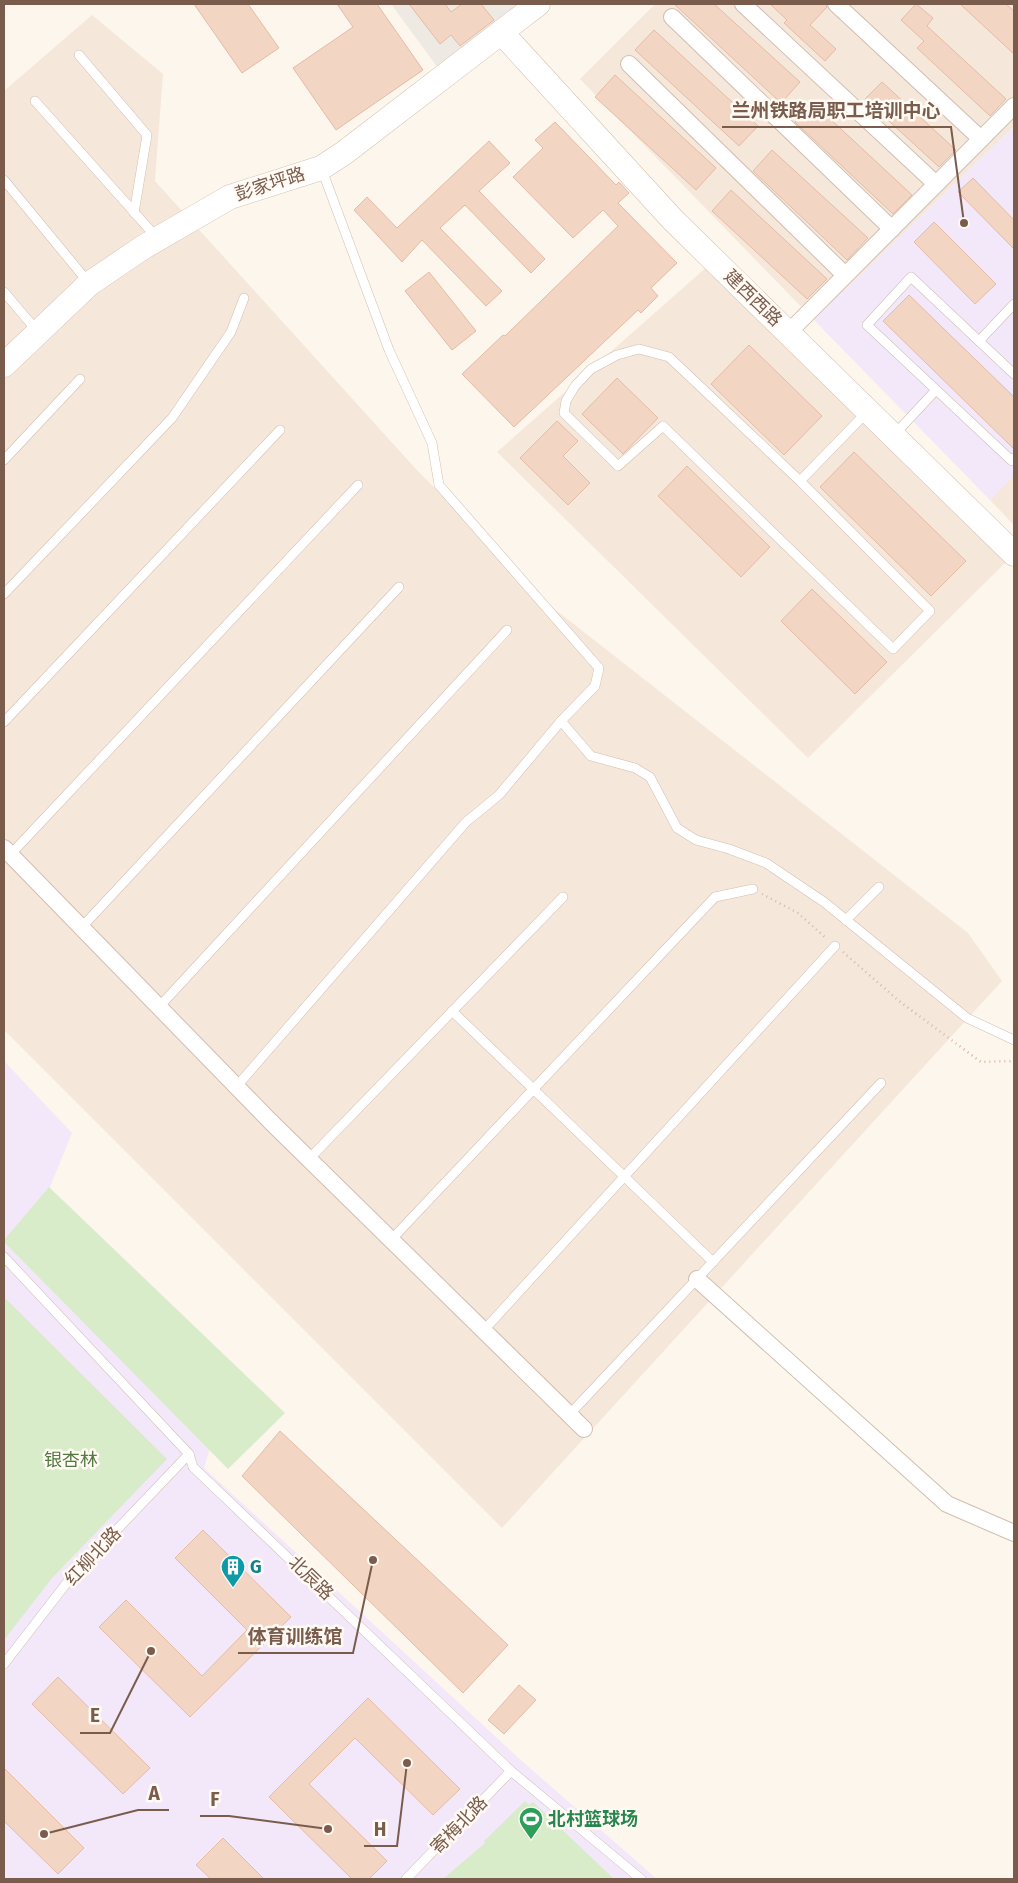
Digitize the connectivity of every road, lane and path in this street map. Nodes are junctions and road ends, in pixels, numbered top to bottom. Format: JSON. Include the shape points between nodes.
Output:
{"nodes":[{"id":1,"x":538,"y":4,"type":"edge"},
{"id":2,"x":743,"y":4,"type":"edge"},
{"id":3,"x":836,"y":4,"type":"edge"},
{"id":4,"x":672,"y":17,"type":"dead end"},
{"id":5,"x":502,"y":32,"type":"junction"},
{"id":6,"x":79,"y":54,"type":"dead end"},
{"id":7,"x":629,"y":64,"type":"dead end"},
{"id":8,"x":35,"y":101,"type":"dead end"},
{"id":9,"x":1014,"y":106,"type":"edge"},
{"id":10,"x":981,"y":139,"type":"junction"},
{"id":11,"x":321,"y":168,"type":"junction"},
{"id":12,"x":4,"y":180,"type":"edge"},
{"id":13,"x":936,"y":184,"type":"junction"},
{"id":14,"x":134,"y":213,"type":"junction"},
{"id":15,"x":892,"y":229,"type":"junction"},
{"id":16,"x":158,"y":239,"type":"junction"},
{"id":17,"x":845,"y":275,"type":"junction"},
{"id":18,"x":89,"y":284,"type":"junction"},
{"id":19,"x":4,"y":292,"type":"edge"},
{"id":20,"x":244,"y":298,"type":"dead end"},
{"id":21,"x":1014,"y":304,"type":"edge"},
{"id":22,"x":38,"y":332,"type":"junction"},
{"id":23,"x":788,"y":333,"type":"junction"},
{"id":24,"x":979,"y":340,"type":"junction"},
{"id":25,"x":4,"y":365,"type":"edge"},
{"id":26,"x":1014,"y":374,"type":"edge"},
{"id":27,"x":80,"y":380,"type":"dead end"},
{"id":28,"x":936,"y":390,"type":"junction"},
{"id":29,"x":868,"y":411,"type":"junction"},
{"id":30,"x":280,"y":430,"type":"dead end"},
{"id":31,"x":893,"y":436,"type":"junction"},
{"id":32,"x":1014,"y":458,"type":"edge"},
{"id":33,"x":4,"y":460,"type":"edge"},
{"id":34,"x":800,"y":481,"type":"junction"},
{"id":35,"x":358,"y":485,"type":"dead end"},
{"id":36,"x":1014,"y":554,"type":"edge"},
{"id":37,"x":399,"y":586,"type":"dead end"},
{"id":38,"x":4,"y":594,"type":"edge"},
{"id":39,"x":507,"y":630,"type":"dead end"},
{"id":40,"x":561,"y":721,"type":"junction"},
{"id":41,"x":4,"y":722,"type":"edge"},
{"id":42,"x":7,"y":851,"type":"edge"},
{"id":43,"x":879,"y":887,"type":"dead end"},
{"id":44,"x":753,"y":889,"type":"joint"},
{"id":45,"x":564,"y":897,"type":"dead end"},
{"id":46,"x":846,"y":920,"type":"junction"},
{"id":47,"x":82,"y":928,"type":"junction"},
{"id":48,"x":835,"y":946,"type":"junction"},
{"id":49,"x":159,"y":1007,"type":"junction"},
{"id":50,"x":452,"y":1011,"type":"junction"},
{"id":51,"x":1014,"y":1040,"type":"edge"},
{"id":52,"x":1014,"y":1058,"type":"edge"},
{"id":53,"x":881,"y":1083,"type":"dead end"},
{"id":54,"x":237,"y":1086,"type":"junction"},
{"id":55,"x":533,"y":1089,"type":"junction"},
{"id":56,"x":309,"y":1159,"type":"junction"},
{"id":57,"x":624,"y":1177,"type":"junction"},
{"id":58,"x":392,"y":1240,"type":"junction"},
{"id":59,"x":4,"y":1257,"type":"edge"},
{"id":60,"x":713,"y":1262,"type":"junction"},
{"id":61,"x":697,"y":1279,"type":"junction"},
{"id":62,"x":484,"y":1330,"type":"junction"},
{"id":63,"x":570,"y":1414,"type":"junction"},
{"id":64,"x":584,"y":1429,"type":"dead end"},
{"id":65,"x":189,"y":1454,"type":"junction"},
{"id":66,"x":1014,"y":1533,"type":"edge"},
{"id":67,"x":4,"y":1664,"type":"edge"},
{"id":68,"x":511,"y":1771,"type":"junction"},
{"id":69,"x":406,"y":1879,"type":"edge"},
{"id":70,"x":641,"y":1879,"type":"edge"}],
"edges":[{"from":1,"to":5,"type":"street","name":"彭家坪路"},
{"from":2,"to":13,"type":"street"},
{"from":3,"to":10,"type":"street"},
{"from":4,"to":15,"type":"street"},
{"from":5,"to":11,"type":"street","name":"彭家坪路"},
{"from":5,"to":23,"type":"street","name":"建西西路","via":[[673,220]]},
{"from":6,"to":14,"type":"lane","via":[[147,136]]},
{"from":7,"to":17,"type":"street"},
{"from":8,"to":14,"type":"lane"},
{"from":9,"to":10,"type":"street"},
{"from":10,"to":13,"type":"street"},
{"from":11,"to":16,"type":"street","name":"彭家坪路","via":[[230,197]]},
{"from":11,"to":40,"type":"lane","via":[[389,350],[432,443],[439,485],[599,668],[595,686]]},
{"from":12,"to":18,"type":"lane"},
{"from":13,"to":15,"type":"street"},
{"from":14,"to":16,"type":"lane"},
{"from":15,"to":17,"type":"street"},
{"from":16,"to":18,"type":"street","name":"彭家坪路"},
{"from":17,"to":23,"type":"street"},
{"from":18,"to":22,"type":"street","name":"彭家坪路"},
{"from":19,"to":22,"type":"lane"},
{"from":20,"to":38,"type":"lane","via":[[231,332],[172,418]]},
{"from":21,"to":24,"type":"lane"},
{"from":22,"to":25,"type":"street","name":"彭家坪路"},
{"from":23,"to":29,"type":"street","name":"建西西路"},
{"from":24,"to":26,"type":"lane"},
{"from":24,"to":28,"type":"lane","via":[[911,277],[867,324]]},
{"from":27,"to":33,"type":"lane"},
{"from":28,"to":31,"type":"lane"},
{"from":28,"to":32,"type":"lane","via":[[1012,461]]},
{"from":29,"to":31,"type":"street","name":"建西西路"},
{"from":29,"to":34,"type":"lane"},
{"from":30,"to":41,"type":"lane"},
{"from":31,"to":36,"type":"street","name":"建西西路"},
{"from":34,"to":34,"type":"lane","via":[[670,357],[640,349],[617,355],[591,369],[574,386],[566,401],[564,413],[618,466],[663,426],[892,649],[930,611]]},
{"from":35,"to":42,"type":"lane"},
{"from":37,"to":47,"type":"lane"},
{"from":39,"to":49,"type":"lane"},
{"from":40,"to":46,"type":"lane","via":[[592,756],[635,768],[650,777],[677,828],[696,840],[766,863]]},
{"from":40,"to":54,"type":"lane","via":[[499,795],[466,822]]},
{"from":42,"to":47,"type":"street"},
{"from":43,"to":46,"type":"lane"},
{"from":44,"to":48,"type":"path","via":[[798,913]]},
{"from":44,"to":55,"type":"lane","via":[[715,896]]},
{"from":45,"to":50,"type":"lane"},
{"from":46,"to":51,"type":"lane","via":[[968,1018]]},
{"from":47,"to":49,"type":"street"},
{"from":48,"to":52,"type":"path","via":[[899,1001],[980,1062],[1010,1061]]},
{"from":48,"to":57,"type":"lane"},
{"from":49,"to":54,"type":"street"},
{"from":50,"to":55,"type":"lane"},
{"from":50,"to":56,"type":"lane"},
{"from":53,"to":60,"type":"lane"},
{"from":54,"to":56,"type":"street"},
{"from":55,"to":57,"type":"lane"},
{"from":55,"to":58,"type":"lane"},
{"from":56,"to":58,"type":"street"},
{"from":57,"to":60,"type":"lane"},
{"from":57,"to":62,"type":"lane"},
{"from":58,"to":62,"type":"street"},
{"from":59,"to":65,"type":"lane","name":"北辰路"},
{"from":60,"to":61,"type":"lane"},
{"from":61,"to":63,"type":"lane"},
{"from":61,"to":66,"type":"street","via":[[948,1504]]},
{"from":62,"to":63,"type":"street"},
{"from":63,"to":64,"type":"street"},
{"from":65,"to":67,"type":"lane","name":"红柳北路","via":[[69,1580]]},
{"from":65,"to":68,"type":"lane","name":"北辰路","via":[[193,1467]]},
{"from":68,"to":69,"type":"lane","name":"寄梅北路"},
{"from":68,"to":70,"type":"lane","name":"北辰路"}]}
